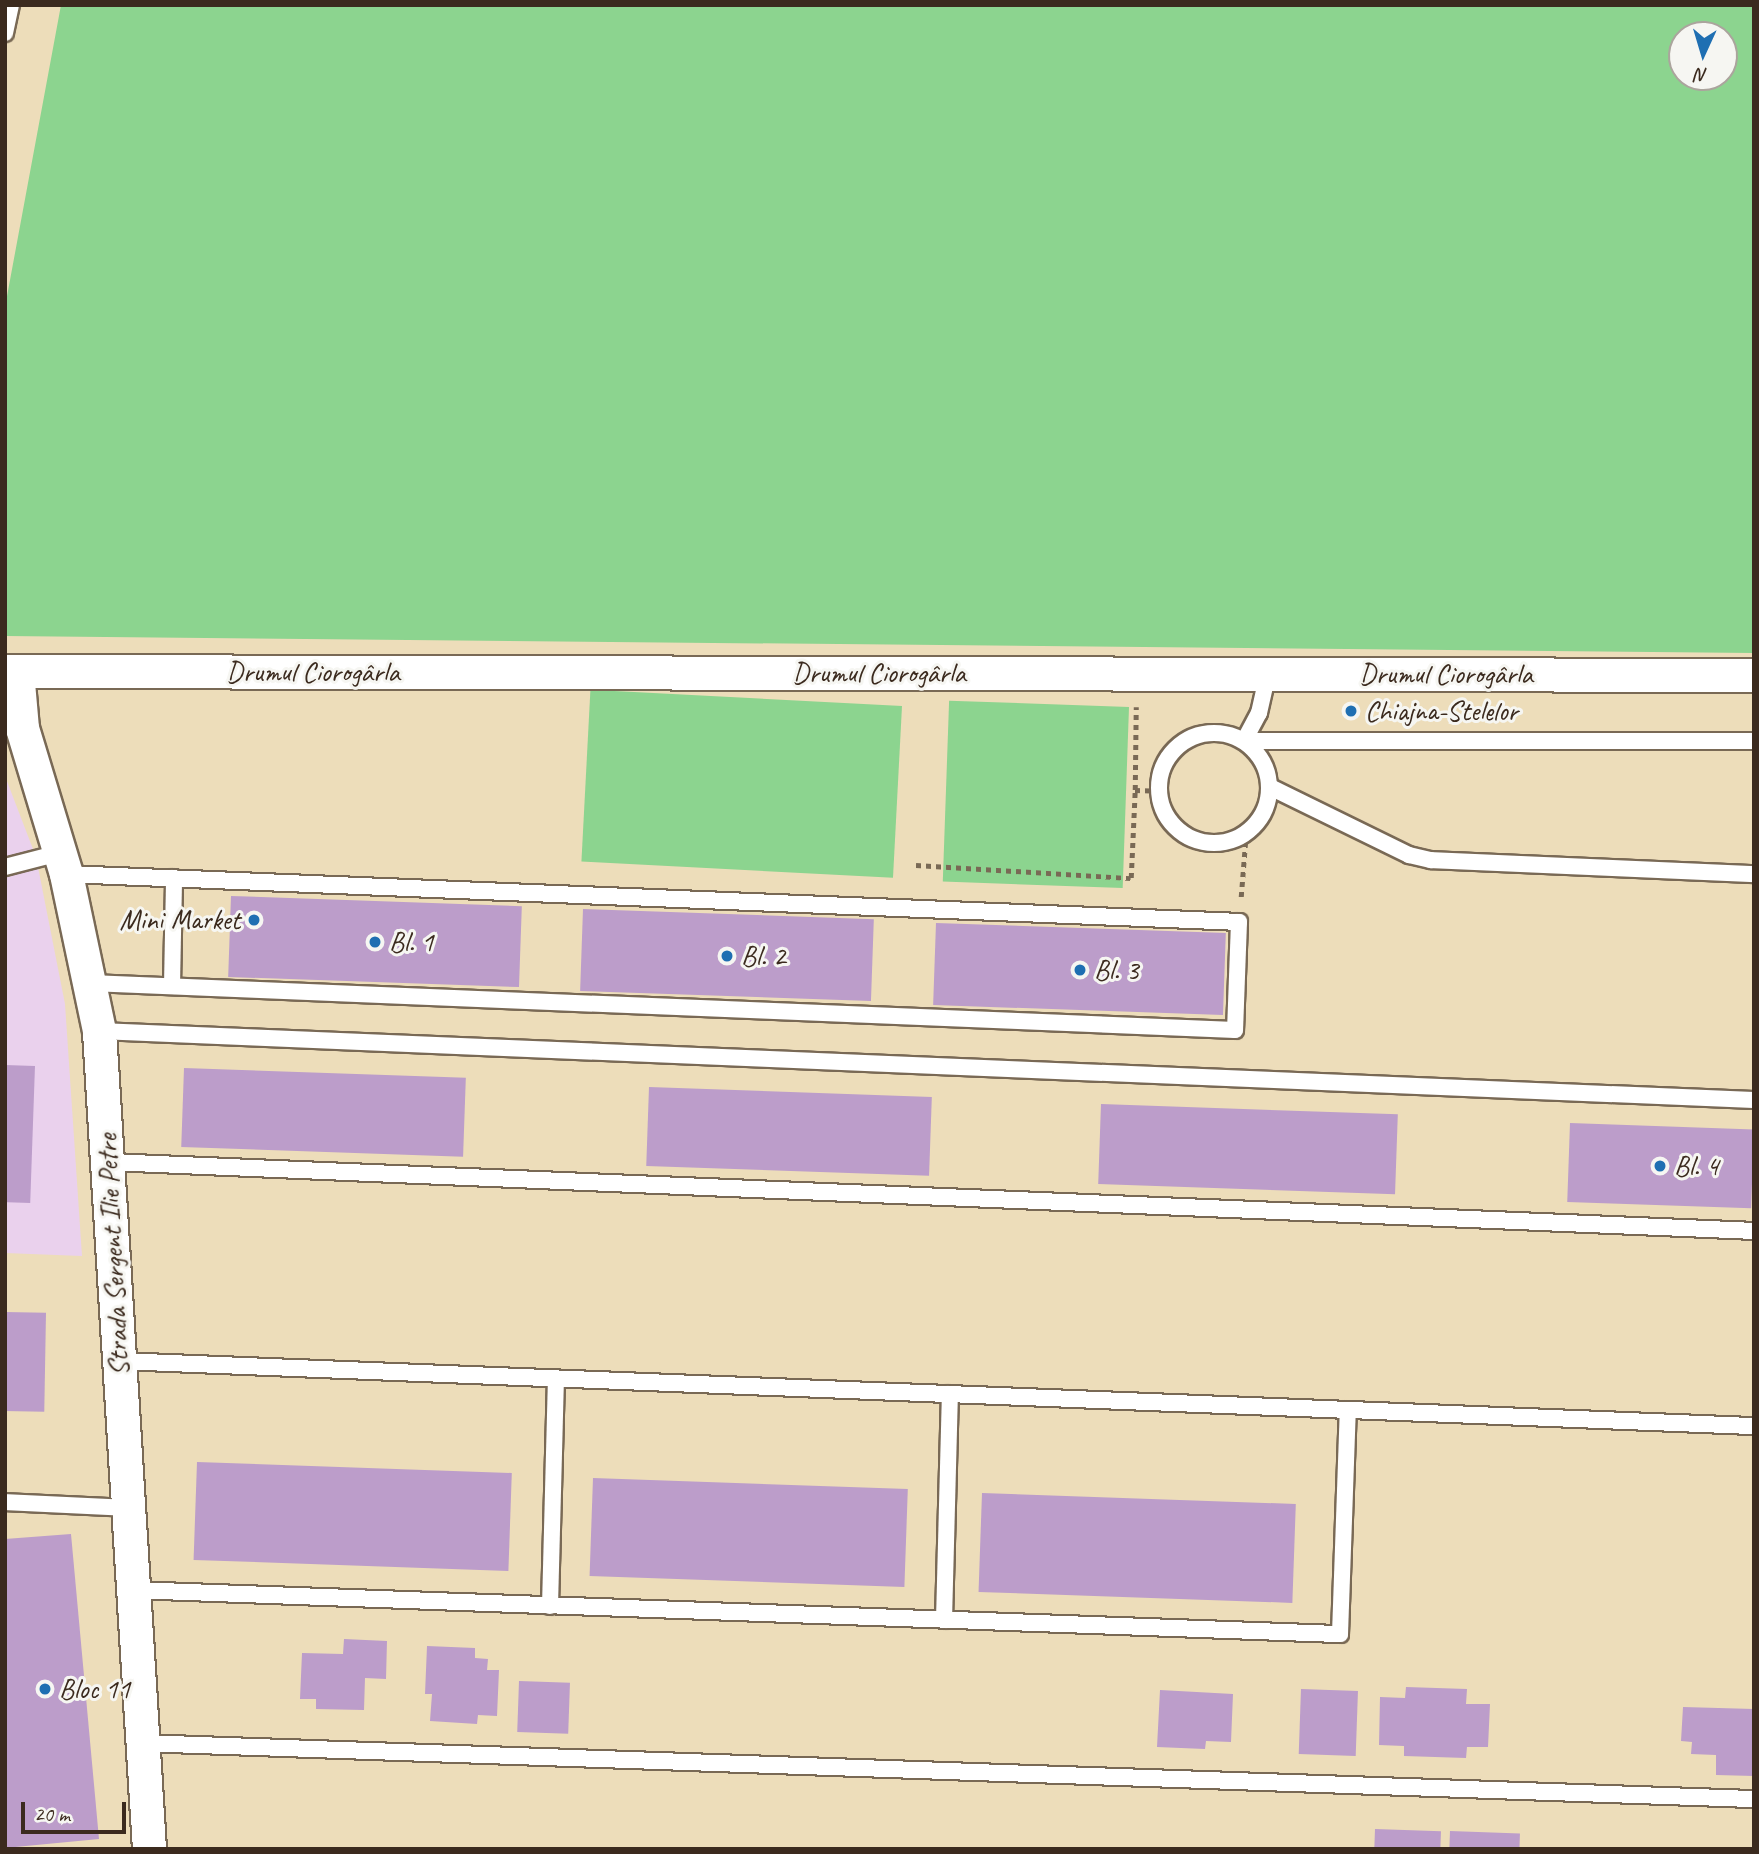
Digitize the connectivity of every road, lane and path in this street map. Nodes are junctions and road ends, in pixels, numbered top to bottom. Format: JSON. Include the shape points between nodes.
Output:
{"nodes":[{"id":1,"x":11,"y":5,"type":"edge"},
{"id":2,"x":5,"y":33,"type":"edge"},
{"id":3,"x":11,"y":671,"type":"edge"},
{"id":4,"x":1136,"y":673,"type":"junction"},
{"id":5,"x":1268,"y":673,"type":"junction"},
{"id":6,"x":1754,"y":675,"type":"edge"},
{"id":7,"x":1244,"y":741,"type":"junction"},
{"id":8,"x":1754,"y":741,"type":"edge"},
{"id":9,"x":1270,"y":787,"type":"junction"},
{"id":10,"x":1135,"y":790,"type":"junction"},
{"id":11,"x":1159,"y":790,"type":"junction"},
{"id":12,"x":1246,"y":834,"type":"junction"},
{"id":13,"x":62,"y":864,"type":"junction"},
{"id":14,"x":916,"y":865,"type":"dead end"},
{"id":15,"x":5,"y":867,"type":"edge"},
{"id":16,"x":1754,"y":874,"type":"edge"},
{"id":17,"x":174,"y":878,"type":"junction"},
{"id":18,"x":1239,"y":922,"type":"junction"},
{"id":19,"x":90,"y":983,"type":"junction"},
{"id":20,"x":172,"y":986,"type":"junction"},
{"id":21,"x":99,"y":1031,"type":"junction"},
{"id":22,"x":1754,"y":1100,"type":"edge"},
{"id":23,"x":109,"y":1162,"type":"junction"},
{"id":24,"x":1754,"y":1231,"type":"edge"},
{"id":25,"x":119,"y":1361,"type":"junction"},
{"id":26,"x":556,"y":1379,"type":"junction"},
{"id":27,"x":950,"y":1394,"type":"junction"},
{"id":28,"x":1348,"y":1410,"type":"junction"},
{"id":29,"x":1754,"y":1426,"type":"edge"},
{"id":30,"x":5,"y":1502,"type":"edge"},
{"id":31,"x":127,"y":1508,"type":"junction"},
{"id":32,"x":132,"y":1590,"type":"junction"},
{"id":33,"x":550,"y":1606,"type":"junction"},
{"id":34,"x":944,"y":1620,"type":"junction"},
{"id":35,"x":140,"y":1743,"type":"junction"},
{"id":36,"x":1754,"y":1799,"type":"edge"},
{"id":37,"x":149,"y":1849,"type":"edge"}],
"edges":[{"from":1,"to":2,"type":"lane"},
{"from":3,"to":4,"type":"street","name":"Drumul Ciorogârla"},
{"from":3,"to":13,"type":"street","name":"Strada Sergent Ilie Petre","via":[[22,728]]},
{"from":4,"to":5,"type":"street","name":"Drumul Ciorogârla"},
{"from":4,"to":10,"type":"path"},
{"from":5,"to":6,"type":"street","name":"Drumul Ciorogârla"},
{"from":5,"to":7,"type":"lane","via":[[1259,713]]},
{"from":7,"to":8,"type":"lane"},
{"from":7,"to":9,"type":"lane","via":[[1263,761]]},
{"from":7,"to":11,"type":"lane","via":[[1208,733],[1191,738],[1165,763]]},
{"from":9,"to":12,"type":"lane","via":[[1259,821]]},
{"from":9,"to":16,"type":"lane","via":[[1409,855],[1431,860]]},
{"from":10,"to":11,"type":"path"},
{"from":10,"to":14,"type":"path","via":[[1131,878]]},
{"from":11,"to":12,"type":"lane","via":[[1166,816],[1194,839],[1212,844]]},
{"from":12,"to":18,"type":"path"},
{"from":13,"to":15,"type":"lane"},
{"from":13,"to":17,"type":"lane"},
{"from":13,"to":19,"type":"street","name":"Strada Sergent Ilie Petre"},
{"from":17,"to":18,"type":"lane"},
{"from":17,"to":20,"type":"lane"},
{"from":18,"to":20,"type":"lane","via":[[1235,1031]]},
{"from":19,"to":20,"type":"lane"},
{"from":19,"to":21,"type":"street","name":"Strada Sergent Ilie Petre"},
{"from":21,"to":22,"type":"lane"},
{"from":21,"to":23,"type":"street","name":"Strada Sergent Ilie Petre"},
{"from":23,"to":24,"type":"lane"},
{"from":23,"to":25,"type":"street","name":"Strada Sergent Ilie Petre"},
{"from":25,"to":26,"type":"lane"},
{"from":25,"to":31,"type":"street","name":"Strada Sergent Ilie Petre"},
{"from":26,"to":27,"type":"lane"},
{"from":26,"to":33,"type":"lane"},
{"from":27,"to":28,"type":"lane"},
{"from":27,"to":34,"type":"lane"},
{"from":28,"to":29,"type":"lane"},
{"from":28,"to":34,"type":"lane","via":[[1340,1634]]},
{"from":30,"to":31,"type":"lane"},
{"from":31,"to":32,"type":"street","name":"Strada Sergent Ilie Petre"},
{"from":32,"to":33,"type":"lane"},
{"from":32,"to":35,"type":"street","name":"Strada Sergent Ilie Petre"},
{"from":33,"to":34,"type":"lane"},
{"from":35,"to":36,"type":"lane"},
{"from":35,"to":37,"type":"street","name":"Strada Sergent Ilie Petre"}]}
